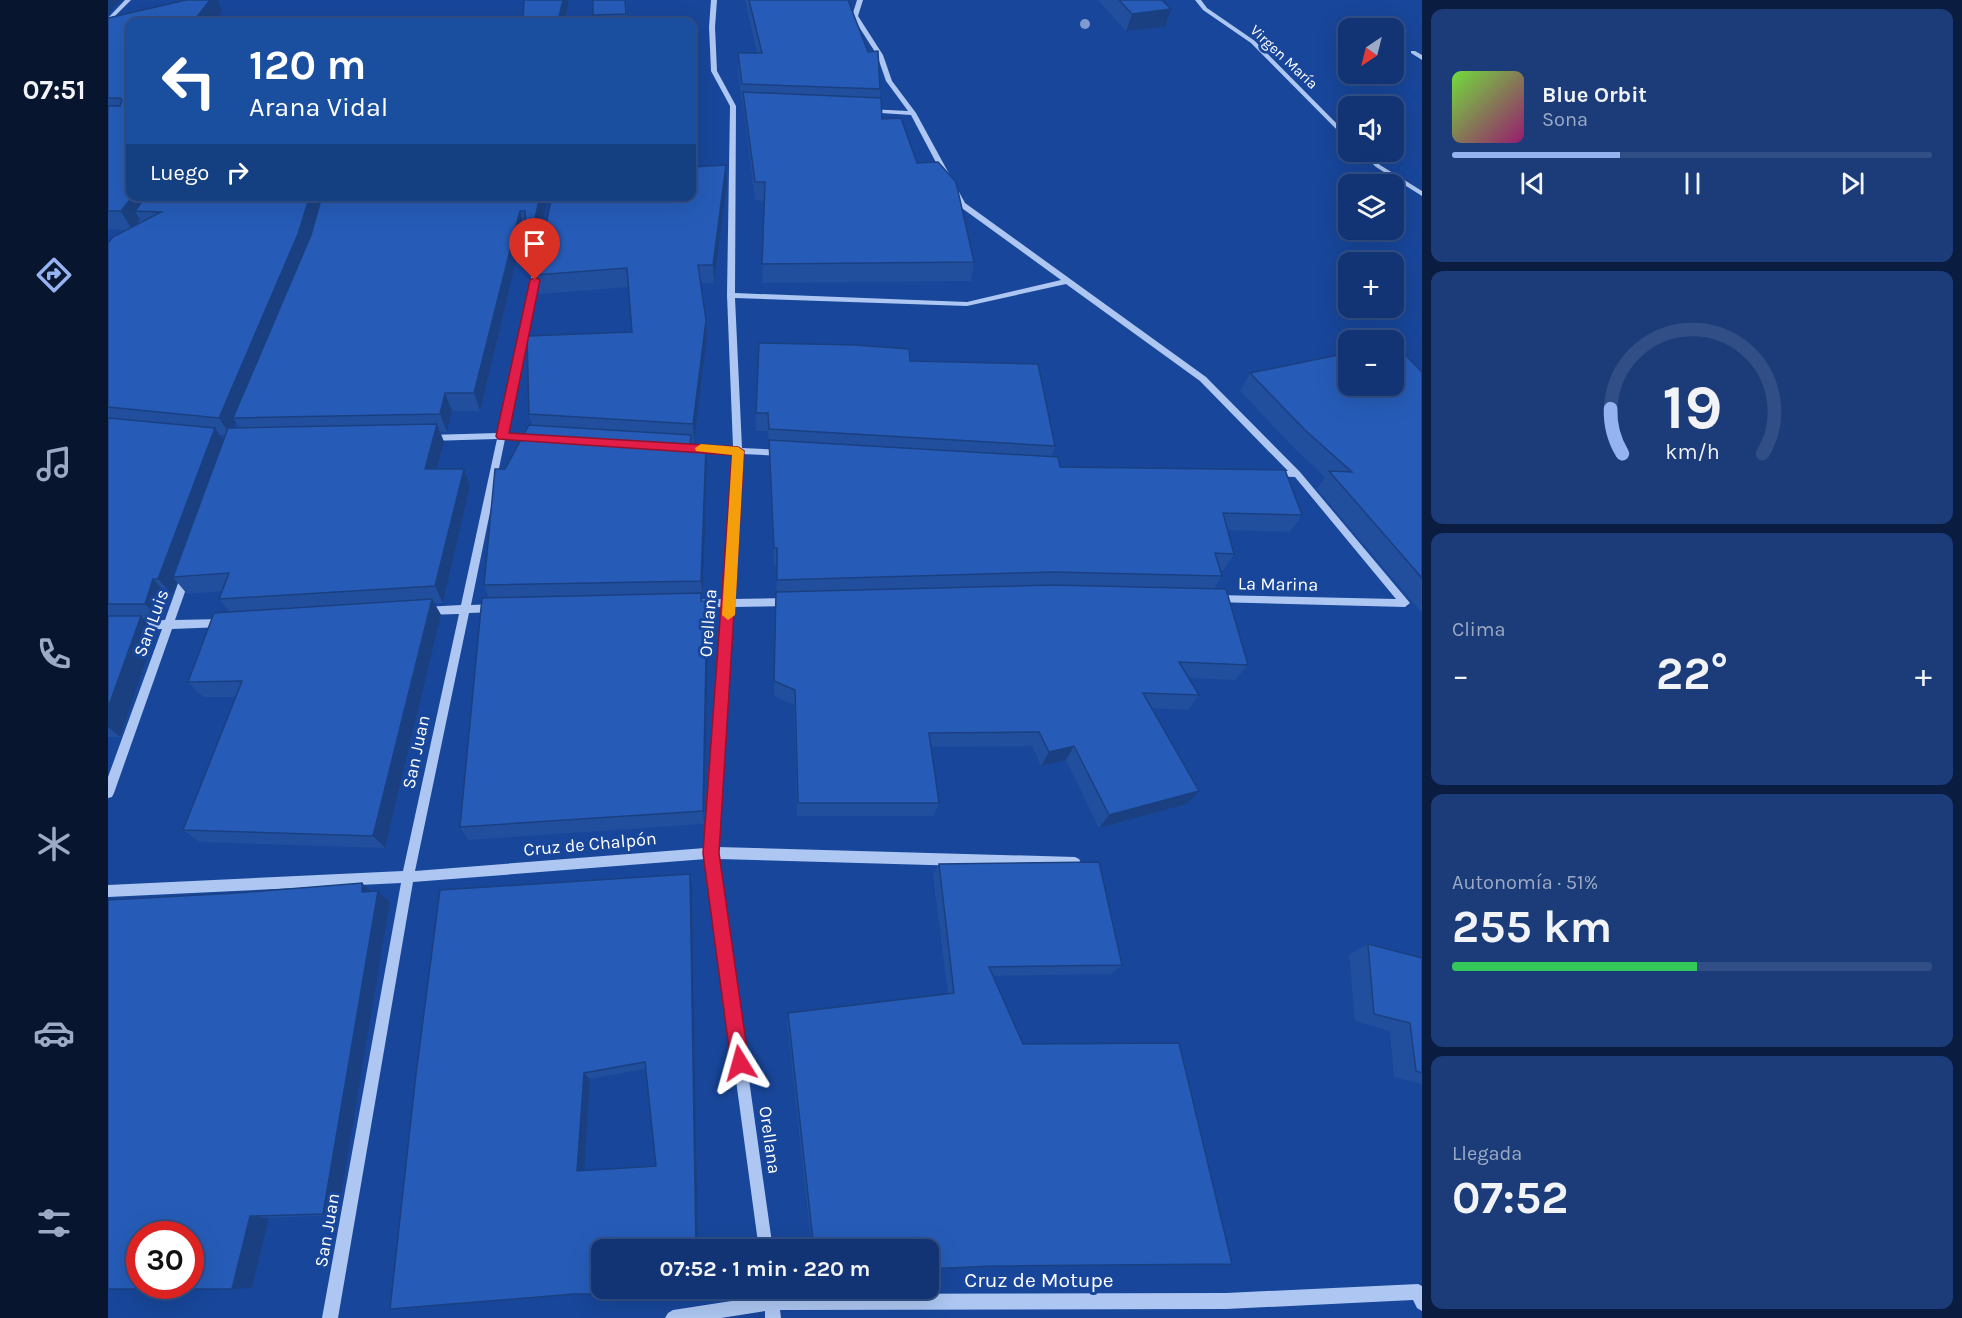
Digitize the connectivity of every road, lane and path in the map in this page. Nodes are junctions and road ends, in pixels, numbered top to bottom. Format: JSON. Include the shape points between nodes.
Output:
{"nodes":[{"id":1,"x":128,"y":0,"type":"edge"},
{"id":2,"x":714,"y":0,"type":"edge"},
{"id":3,"x":860,"y":0,"type":"edge"},
{"id":4,"x":1198,"y":0,"type":"edge"},
{"id":5,"x":108,"y":21,"type":"edge"},
{"id":6,"x":1413,"y":52,"type":"dead end"},
{"id":7,"x":1422,"y":58,"type":"edge"},
{"id":8,"x":734,"y":106,"type":"junction"},
{"id":9,"x":745,"y":107,"type":"edge"},
{"id":10,"x":865,"y":111,"type":"edge"},
{"id":11,"x":913,"y":113,"type":"junction"},
{"id":12,"x":1338,"y":128,"type":"edge"},
{"id":13,"x":1374,"y":162,"type":"edge"},
{"id":14,"x":1422,"y":194,"type":"edge"},
{"id":15,"x":540,"y":258,"type":"edge"},
{"id":16,"x":1067,"y":281,"type":"junction"},
{"id":17,"x":731,"y":295,"type":"junction"},
{"id":18,"x":502,"y":436,"type":"junction"},
{"id":19,"x":421,"y":438,"type":"edge"},
{"id":20,"x":549,"y":439,"type":"edge"},
{"id":21,"x":679,"y":447,"type":"edge"},
{"id":22,"x":738,"y":451,"type":"junction"},
{"id":23,"x":796,"y":454,"type":"edge"},
{"id":24,"x":1262,"y":474,"type":"edge"},
{"id":25,"x":1297,"y":474,"type":"junction"},
{"id":26,"x":191,"y":561,"type":"edge"},
{"id":27,"x":1201,"y":598,"type":"edge"},
{"id":28,"x":801,"y":602,"type":"edge"},
{"id":29,"x":729,"y":603,"type":"junction"},
{"id":30,"x":681,"y":604,"type":"edge"},
{"id":31,"x":466,"y":608,"type":"junction"},
{"id":32,"x":502,"y":608,"type":"edge"},
{"id":33,"x":418,"y":611,"type":"edge"},
{"id":34,"x":239,"y":622,"type":"edge"},
{"id":35,"x":108,"y":626,"type":"edge"},
{"id":36,"x":167,"y":626,"type":"junction"},
{"id":37,"x":108,"y":793,"type":"edge"},
{"id":38,"x":711,"y":853,"type":"junction"},
{"id":39,"x":1075,"y":862,"type":"edge"},
{"id":40,"x":408,"y":877,"type":"junction"},
{"id":41,"x":108,"y":891,"type":"edge"},
{"id":42,"x":764,"y":1239,"type":"edge"},
{"id":43,"x":1421,"y":1295,"type":"edge"},
{"id":44,"x":939,"y":1297,"type":"edge"},
{"id":45,"x":755,"y":1299,"type":"edge"},
{"id":46,"x":772,"y":1299,"type":"edge"},
{"id":47,"x":330,"y":1318,"type":"edge"},
{"id":48,"x":673,"y":1318,"type":"edge"},
{"id":49,"x":773,"y":1318,"type":"edge"}],
"edges":[{"from":1,"to":5,"type":"street"},
{"from":2,"to":8,"type":"street","via":[[714,71]]},
{"from":3,"to":11,"type":"street","via":[[855,16],[858,24],[880,55],[889,81]]},
{"from":4,"to":12,"type":"street","name":"Virgen María","via":[[1253,42]]},
{"from":6,"to":7,"type":"street"},
{"from":8,"to":9,"type":"street"},
{"from":8,"to":17,"type":"street","name":"Orellana"},
{"from":10,"to":11,"type":"street"},
{"from":11,"to":16,"type":"street","via":[[962,204]]},
{"from":13,"to":14,"type":"street"},
{"from":15,"to":18,"type":"street","name":"San Juan"},
{"from":16,"to":17,"type":"street","via":[[967,304]]},
{"from":16,"to":25,"type":"street","via":[[1203,380]]},
{"from":17,"to":22,"type":"street","name":"Orellana"},
{"from":18,"to":19,"type":"street"},
{"from":18,"to":20,"type":"street"},
{"from":18,"to":31,"type":"street","name":"San Juan"},
{"from":21,"to":22,"type":"street"},
{"from":22,"to":23,"type":"street"},
{"from":22,"to":29,"type":"street","name":"Orellana"},
{"from":24,"to":25,"type":"street"},
{"from":25,"to":27,"type":"street","name":"La Marina","via":[[1405,603]]},
{"from":26,"to":36,"type":"street","name":"San Luis"},
{"from":28,"to":29,"type":"street"},
{"from":29,"to":30,"type":"street"},
{"from":29,"to":38,"type":"street","name":"Orellana"},
{"from":31,"to":32,"type":"street"},
{"from":31,"to":33,"type":"street"},
{"from":31,"to":40,"type":"street","name":"San Juan"},
{"from":34,"to":36,"type":"street"},
{"from":35,"to":36,"type":"street"},
{"from":36,"to":37,"type":"street","name":"San Luis"},
{"from":38,"to":39,"type":"street","name":"Cruz de Chalpón"},
{"from":38,"to":40,"type":"street","name":"Cruz de Chalpón"},
{"from":38,"to":42,"type":"street","name":"Orellana"},
{"from":40,"to":41,"type":"street","name":"Cruz de Chalpón"},
{"from":40,"to":47,"type":"street","name":"San Juan"},
{"from":43,"to":44,"type":"street","name":"Cruz de Motupe","via":[[1226,1301]]},
{"from":45,"to":48,"type":"street","name":"Cruz de Motupe"},
{"from":46,"to":49,"type":"street"}]}
